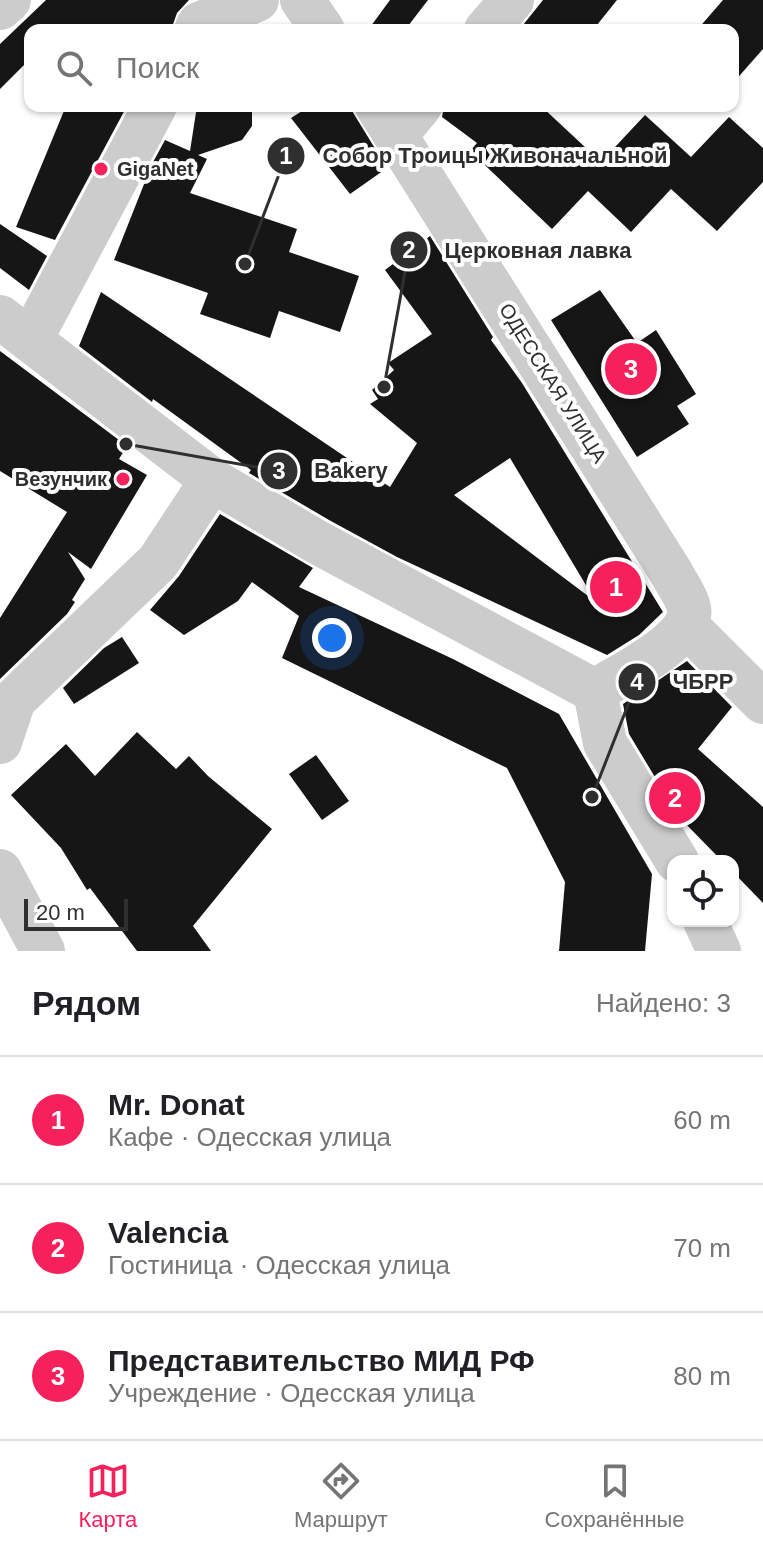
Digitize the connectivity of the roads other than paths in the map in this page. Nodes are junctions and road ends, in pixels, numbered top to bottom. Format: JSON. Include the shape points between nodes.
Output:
{"nodes":[{"id":1,"x":9,"y":0,"type":"edge"},
{"id":2,"x":257,"y":0,"type":"edge"},
{"id":3,"x":302,"y":0,"type":"edge"},
{"id":4,"x":512,"y":0,"type":"edge"},
{"id":5,"x":0,"y":8,"type":"edge"},
{"id":6,"x":199,"y":24,"type":"edge"},
{"id":7,"x":319,"y":24,"type":"edge"},
{"id":8,"x":491,"y":24,"type":"edge"},
{"id":9,"x":151,"y":112,"type":"edge"},
{"id":10,"x":398,"y":115,"type":"edge"},
{"id":11,"x":16,"y":328,"type":"edge"},
{"id":12,"x":212,"y":480,"type":"junction"},
{"id":13,"x":686,"y":625,"type":"junction"},
{"id":14,"x":595,"y":691,"type":"junction"},
{"id":15,"x":763,"y":702,"type":"edge"},
{"id":16,"x":0,"y":742,"type":"edge"},
{"id":17,"x":673,"y":855,"type":"edge"},
{"id":18,"x":0,"y":871,"type":"edge"},
{"id":19,"x":43,"y":951,"type":"edge"}],
"edges":[{"from":1,"to":5,"type":"street"},
{"from":2,"to":6,"type":"street"},
{"from":3,"to":7,"type":"street"},
{"from":4,"to":8,"type":"street"},
{"from":9,"to":11,"type":"street"},
{"from":10,"to":13,"type":"street","name":"ОДЕССКАЯ УЛИЦА","via":[[672,574],[689,608]]},
{"from":11,"to":12,"type":"street"},
{"from":12,"to":14,"type":"street"},
{"from":12,"to":16,"type":"street","via":[[158,562],[14,700]]},
{"from":13,"to":14,"type":"street","via":[[673,641]]},
{"from":13,"to":15,"type":"street"},
{"from":14,"to":17,"type":"street","via":[[605,743]]},
{"from":18,"to":19,"type":"street"}]}
